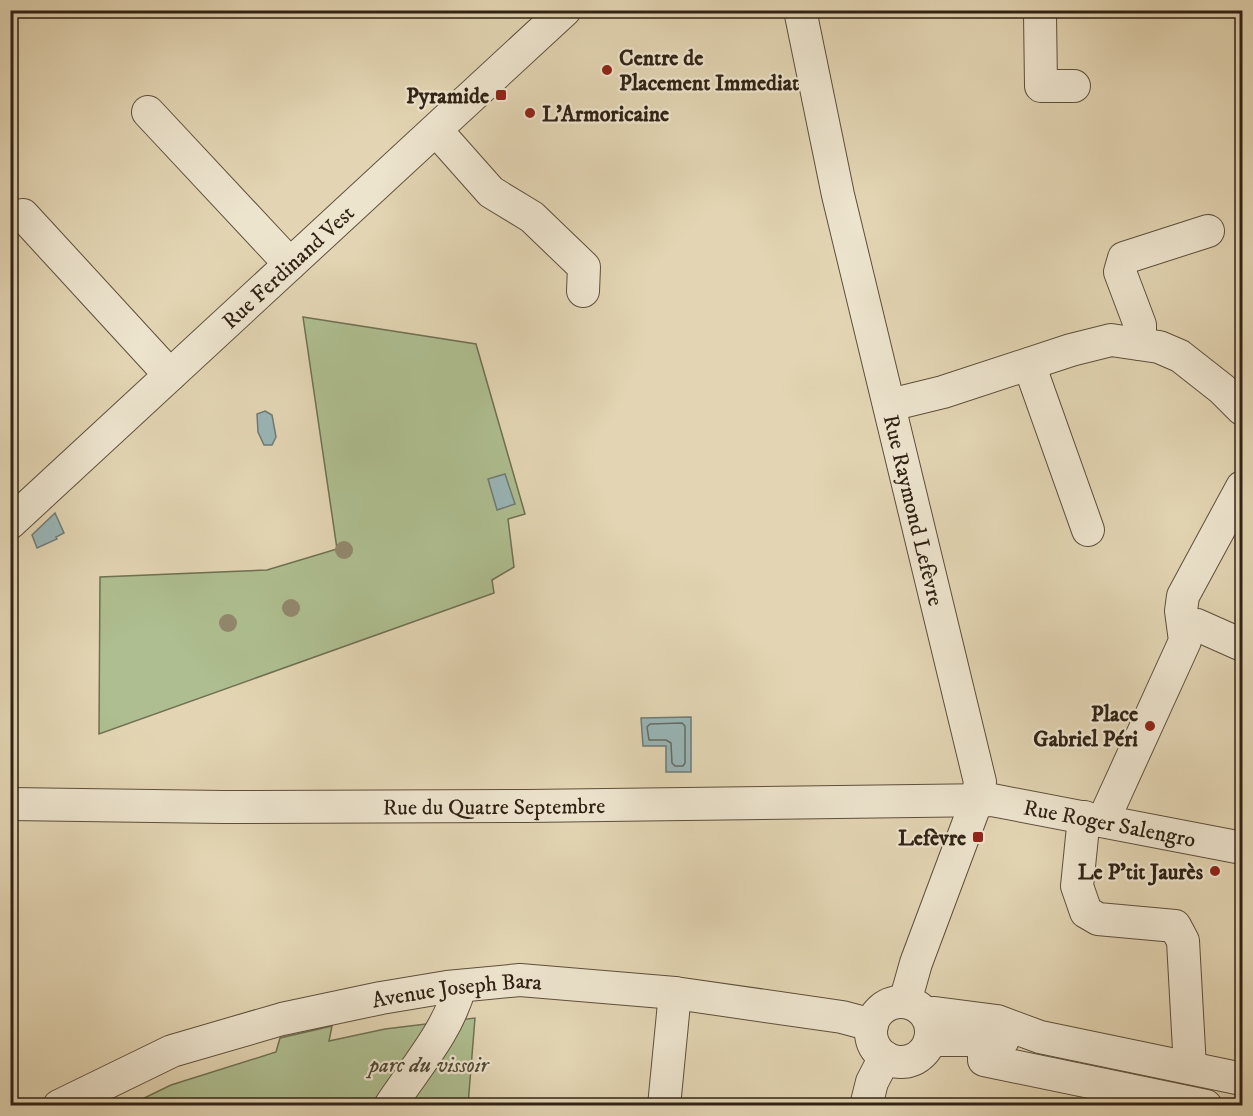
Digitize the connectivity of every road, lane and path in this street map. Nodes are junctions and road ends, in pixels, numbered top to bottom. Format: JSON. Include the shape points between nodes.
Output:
{"nodes":[{"id":1,"x":565,"y":10,"type":"edge"},
{"id":2,"x":800,"y":10,"type":"edge"},
{"id":3,"x":1040,"y":14,"type":"dead end"},
{"id":4,"x":1074,"y":86,"type":"dead end"},
{"id":5,"x":148,"y":112,"type":"dead end"},
{"id":6,"x":436,"y":130,"type":"junction"},
{"id":7,"x":23,"y":215,"type":"dead end"},
{"id":8,"x":1208,"y":231,"type":"dead end"},
{"id":9,"x":290,"y":264,"type":"junction"},
{"id":10,"x":583,"y":291,"type":"dead end"},
{"id":11,"x":1140,"y":345,"type":"junction"},
{"id":12,"x":1029,"y":364,"type":"junction"},
{"id":13,"x":170,"y":375,"type":"junction"},
{"id":14,"x":890,"y":405,"type":"junction"},
{"id":15,"x":1242,"y":409,"type":"edge"},
{"id":16,"x":1242,"y":488,"type":"edge"},
{"id":17,"x":10,"y":523,"type":"edge"},
{"id":18,"x":1088,"y":530,"type":"dead end"},
{"id":19,"x":1185,"y":626,"type":"junction"},
{"id":20,"x":1242,"y":645,"type":"edge"},
{"id":21,"x":977,"y":800,"type":"junction"},
{"id":22,"x":10,"y":804,"type":"edge"},
{"id":23,"x":1093,"y":819,"type":"junction"},
{"id":24,"x":1242,"y":848,"type":"edge"},
{"id":25,"x":460,"y":986,"type":"junction"},
{"id":26,"x":675,"y":993,"type":"junction"},
{"id":27,"x":920,"y":1019,"type":"junction"},
{"id":28,"x":872,"y":1025,"type":"junction"},
{"id":29,"x":1040,"y":1036,"type":"junction"},
{"id":30,"x":984,"y":1051,"type":"junction"},
{"id":31,"x":885,"y":1057,"type":"junction"},
{"id":32,"x":1190,"y":1068,"type":"junction"},
{"id":33,"x":1242,"y":1079,"type":"edge"},
{"id":34,"x":59,"y":1106,"type":"edge"},
{"id":35,"x":390,"y":1106,"type":"edge"},
{"id":36,"x":664,"y":1106,"type":"edge"},
{"id":37,"x":866,"y":1106,"type":"edge"},
{"id":38,"x":1206,"y":1106,"type":"edge"}],
"edges":[{"from":1,"to":6,"type":"street","name":"Rue Ferdinand Vest"},
{"from":2,"to":14,"type":"street","name":"Rue Raymond Lefèvre","via":[[838,195]]},
{"from":3,"to":4,"type":"street","via":[[1041,86]]},
{"from":5,"to":9,"type":"street"},
{"from":6,"to":9,"type":"street","name":"Rue Ferdinand Vest"},
{"from":6,"to":10,"type":"street","via":[[491,192],[532,217],[584,267]]},
{"from":7,"to":13,"type":"street"},
{"from":8,"to":11,"type":"street","via":[[1124,258],[1120,272],[1140,326]]},
{"from":9,"to":13,"type":"street","name":"Rue Ferdinand Vest"},
{"from":11,"to":12,"type":"street","via":[[1111,340]]},
{"from":11,"to":15,"type":"street","via":[[1159,347],[1179,357]]},
{"from":12,"to":14,"type":"street"},
{"from":12,"to":18,"type":"street"},
{"from":13,"to":17,"type":"street","name":"Rue Ferdinand Vest"},
{"from":14,"to":21,"type":"street","name":"Rue Raymond Lefèvre","via":[[980,782]]},
{"from":16,"to":19,"type":"street","via":[[1183,597]]},
{"from":19,"to":20,"type":"street","via":[[1197,625]]},
{"from":19,"to":23,"type":"street","via":[[1185,641]]},
{"from":21,"to":22,"type":"street","name":"Rue du Quatre Septembre","via":[[526,806]]},
{"from":21,"to":23,"type":"street","name":"Rue Roger Salengro"},
{"from":21,"to":27,"type":"street","name":"Rue Raymond Lefèvre","via":[[916,963]]},
{"from":23,"to":24,"type":"street","name":"Rue Roger Salengro"},
{"from":23,"to":32,"type":"street","via":[[1077,886],[1086,912],[1098,919],[1175,926],[1183,941]]},
{"from":25,"to":26,"type":"street","name":"Avenue Joseph Bara","via":[[520,980]]},
{"from":25,"to":34,"type":"street","name":"Avenue Joseph Bara","via":[[282,1019],[172,1051]]},
{"from":25,"to":35,"type":"street","via":[[446,1024]]},
{"from":26,"to":28,"type":"street","name":"Avenue Joseph Bara","via":[[842,1017]]},
{"from":26,"to":36,"type":"street"},
{"from":27,"to":28,"type":"street","via":[[888,1005],[875,1016]]},
{"from":27,"to":29,"type":"street","via":[[935,1013],[997,1021]]},
{"from":27,"to":30,"type":"street"},
{"from":27,"to":31,"type":"street","via":[[926,1049],[912,1060]]},
{"from":28,"to":31,"type":"street","via":[[873,1043]]},
{"from":29,"to":30,"type":"street"},
{"from":29,"to":32,"type":"street"},
{"from":30,"to":38,"type":"street"},
{"from":31,"to":37,"type":"street","via":[[872,1082]]},
{"from":32,"to":33,"type":"street"}]}
